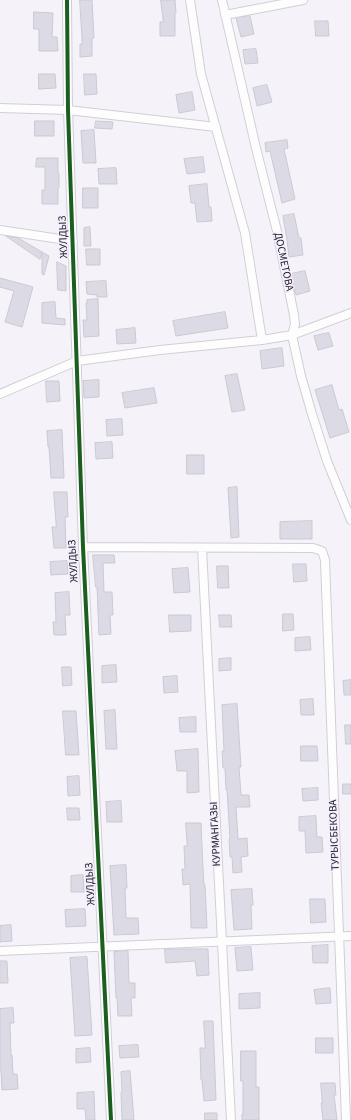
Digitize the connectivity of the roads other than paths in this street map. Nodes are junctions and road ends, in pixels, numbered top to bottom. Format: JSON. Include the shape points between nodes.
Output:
{"nodes":[{"id":1,"x":67,"y":0,"type":"edge"},
{"id":2,"x":190,"y":0,"type":"edge"},
{"id":3,"x":222,"y":0,"type":"edge"},
{"id":4,"x":303,"y":0,"type":"edge"},
{"id":5,"x":225,"y":15,"type":"junction"},
{"id":6,"x":0,"y":108,"type":"edge"},
{"id":7,"x":68,"y":110,"type":"junction"},
{"id":8,"x":216,"y":127,"type":"junction"},
{"id":9,"x":0,"y":230,"type":"edge"},
{"id":10,"x":73,"y":241,"type":"junction"},
{"id":11,"x":351,"y":313,"type":"edge"},
{"id":12,"x":292,"y":335,"type":"junction"},
{"id":13,"x":262,"y":340,"type":"junction"},
{"id":14,"x":76,"y":361,"type":"junction"},
{"id":15,"x":0,"y":394,"type":"edge"},
{"id":16,"x":351,"y":520,"type":"edge"},
{"id":17,"x":82,"y":547,"type":"junction"},
{"id":18,"x":202,"y":548,"type":"junction"},
{"id":19,"x":322,"y":551,"type":"joint"},
{"id":20,"x":351,"y":936,"type":"edge"},
{"id":21,"x":338,"y":937,"type":"junction"},
{"id":22,"x":222,"y":942,"type":"junction"},
{"id":23,"x":103,"y":947,"type":"junction"},
{"id":24,"x":0,"y":951,"type":"edge"},
{"id":25,"x":111,"y":1120,"type":"edge"},
{"id":26,"x":230,"y":1120,"type":"edge"},
{"id":27,"x":346,"y":1120,"type":"edge"}],
"edges":[{"from":1,"to":7,"type":"street","name":"ЖУЛДЫЗ"},
{"from":2,"to":8,"type":"street","via":[[201,74]]},
{"from":3,"to":5,"type":"street","name":"ДОСМЕТОВА"},
{"from":4,"to":5,"type":"street"},
{"from":5,"to":12,"type":"street","name":"ДОСМЕТОВА","via":[[277,231],[294,315]]},
{"from":6,"to":7,"type":"street"},
{"from":7,"to":8,"type":"street"},
{"from":7,"to":10,"type":"street","name":"ЖУЛДЫЗ"},
{"from":8,"to":13,"type":"street","via":[[245,232]]},
{"from":9,"to":10,"type":"street"},
{"from":10,"to":14,"type":"street","name":"ЖУЛДЫЗ"},
{"from":11,"to":12,"type":"street"},
{"from":12,"to":13,"type":"street"},
{"from":12,"to":16,"type":"street","name":"ДОСМЕТОВА","via":[[316,427]]},
{"from":13,"to":14,"type":"street"},
{"from":14,"to":15,"type":"street"},
{"from":14,"to":17,"type":"street","name":"ЖУЛДЫЗ"},
{"from":17,"to":18,"type":"street","name":"ЖУЛДЫЗ"},
{"from":17,"to":23,"type":"street","name":"ЖУЛДЫЗ"},
{"from":18,"to":19,"type":"street","name":"ЖУЛДЫЗ","via":[[313,548]]},
{"from":18,"to":22,"type":"street","name":"КУРМАНГАЗЫ"},
{"from":19,"to":21,"type":"street","name":"ТУРЫСБЕКОВА","via":[[325,560]]},
{"from":20,"to":21,"type":"street"},
{"from":21,"to":22,"type":"street"},
{"from":21,"to":27,"type":"street","name":"ТУРЫСБЕКОВА"},
{"from":22,"to":23,"type":"street"},
{"from":22,"to":26,"type":"street","name":"КУРМАНГАЗЫ"},
{"from":23,"to":24,"type":"street"},
{"from":23,"to":25,"type":"street","name":"ЖУЛДЫЗ"}]}
